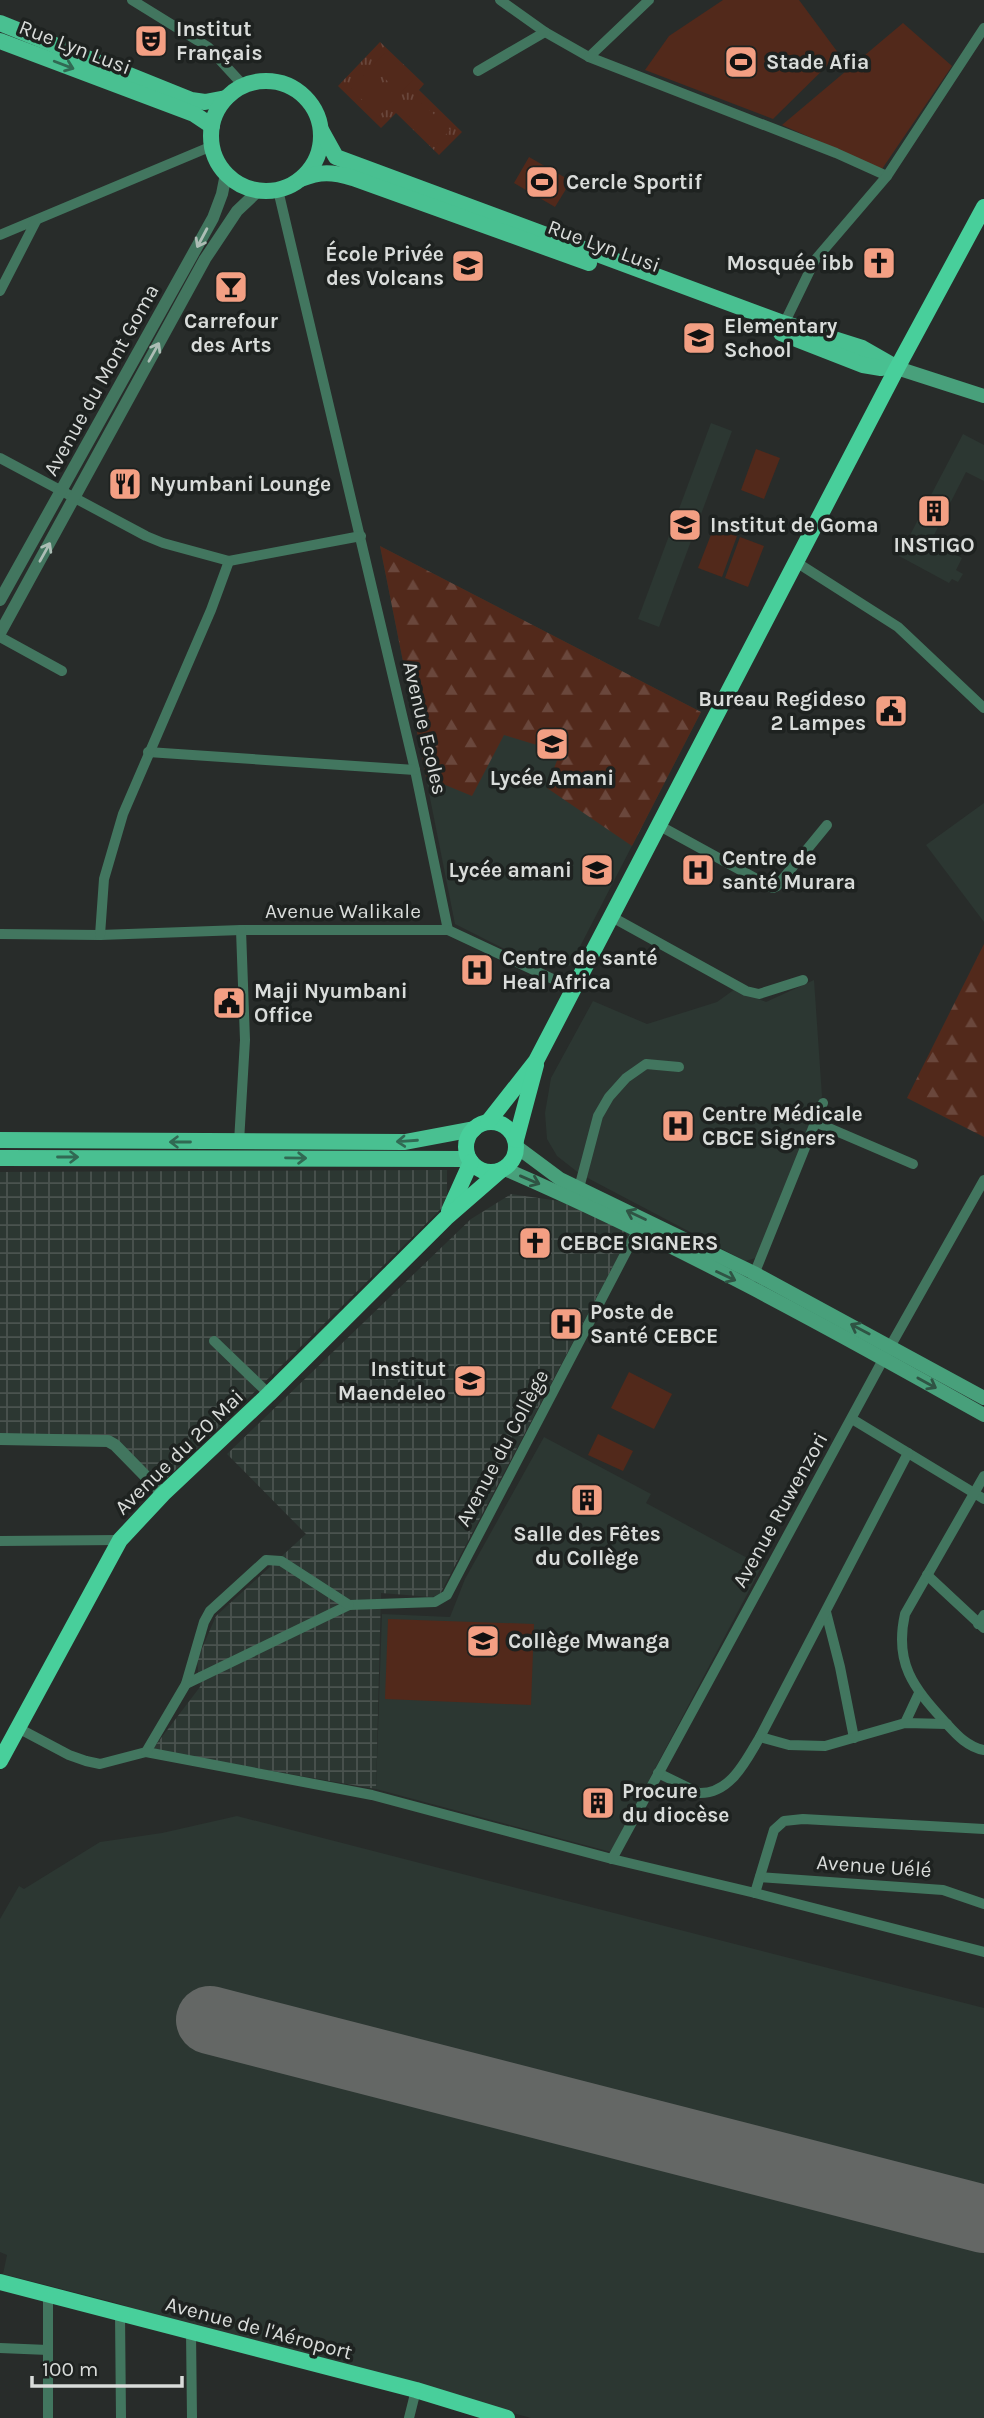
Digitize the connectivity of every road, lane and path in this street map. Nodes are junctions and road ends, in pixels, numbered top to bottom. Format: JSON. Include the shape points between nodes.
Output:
{"nodes":[{"id":1,"x":132,"y":0,"type":"edge"},
{"id":2,"x":500,"y":0,"type":"edge"},
{"id":3,"x":649,"y":0,"type":"edge"},
{"id":4,"x":0,"y":23,"type":"edge"},
{"id":5,"x":984,"y":28,"type":"edge"},
{"id":6,"x":545,"y":32,"type":"junction"},
{"id":7,"x":0,"y":41,"type":"edge"},
{"id":8,"x":589,"y":57,"type":"junction"},
{"id":9,"x":478,"y":71,"type":"dead end"},
{"id":10,"x":243,"y":85,"type":"junction"},
{"id":11,"x":226,"y":98,"type":"junction"},
{"id":12,"x":212,"y":126,"type":"junction"},
{"id":13,"x":321,"y":130,"type":"junction"},
{"id":14,"x":212,"y":146,"type":"junction"},
{"id":15,"x":226,"y":174,"type":"junction"},
{"id":16,"x":887,"y":176,"type":"junction"},
{"id":17,"x":301,"y":179,"type":"junction"},
{"id":18,"x":278,"y":190,"type":"junction"},
{"id":19,"x":258,"y":191,"type":"junction"},
{"id":20,"x":984,"y":207,"type":"edge"},
{"id":21,"x":36,"y":221,"type":"junction"},
{"id":22,"x":0,"y":235,"type":"edge"},
{"id":23,"x":0,"y":291,"type":"edge"},
{"id":24,"x":782,"y":328,"type":"junction"},
{"id":25,"x":894,"y":366,"type":"junction"},
{"id":26,"x":984,"y":396,"type":"edge"},
{"id":27,"x":99,"y":423,"type":"junction"},
{"id":28,"x":111,"y":430,"type":"junction"},
{"id":29,"x":0,"y":458,"type":"edge"},
{"id":30,"x":61,"y":491,"type":"junction"},
{"id":31,"x":74,"y":499,"type":"junction"},
{"id":32,"x":361,"y":536,"type":"junction"},
{"id":33,"x":229,"y":561,"type":"junction"},
{"id":34,"x":796,"y":562,"type":"junction"},
{"id":35,"x":18,"y":567,"type":"junction"},
{"id":36,"x":32,"y":575,"type":"junction"},
{"id":37,"x":0,"y":600,"type":"edge"},
{"id":38,"x":0,"y":635,"type":"edge"},
{"id":39,"x":62,"y":671,"type":"dead end"},
{"id":40,"x":984,"y":708,"type":"edge"},
{"id":41,"x":148,"y":752,"type":"junction"},
{"id":42,"x":415,"y":770,"type":"junction"},
{"id":43,"x":827,"y":825,"type":"dead end"},
{"id":44,"x":660,"y":826,"type":"junction"},
{"id":45,"x":612,"y":916,"type":"junction"},
{"id":46,"x":241,"y":930,"type":"junction"},
{"id":47,"x":448,"y":930,"type":"junction"},
{"id":48,"x":0,"y":934,"type":"edge"},
{"id":49,"x":100,"y":935,"type":"junction"},
{"id":50,"x":803,"y":980,"type":"dead end"},
{"id":51,"x":574,"y":989,"type":"junction"},
{"id":52,"x":536,"y":1061,"type":"junction"},
{"id":53,"x":679,"y":1067,"type":"dead end"},
{"id":54,"x":823,"y":1103,"type":"dead end"},
{"id":55,"x":816,"y":1122,"type":"junction"},
{"id":56,"x":481,"y":1126,"type":"junction"},
{"id":57,"x":0,"y":1140,"type":"edge"},
{"id":58,"x":239,"y":1142,"type":"junction"},
{"id":59,"x":516,"y":1144,"type":"junction"},
{"id":60,"x":0,"y":1158,"type":"edge"},
{"id":61,"x":470,"y":1161,"type":"junction"},
{"id":62,"x":913,"y":1164,"type":"dead end"},
{"id":63,"x":502,"y":1170,"type":"junction"},
{"id":64,"x":984,"y":1180,"type":"edge"},
{"id":65,"x":579,"y":1188,"type":"junction"},
{"id":66,"x":446,"y":1218,"type":"junction"},
{"id":67,"x":637,"y":1231,"type":"junction"},
{"id":68,"x":752,"y":1280,"type":"junction"},
{"id":69,"x":783,"y":1297,"type":"junction"},
{"id":70,"x":214,"y":1341,"type":"dead end"},
{"id":71,"x":891,"y":1345,"type":"junction"},
{"id":72,"x":884,"y":1359,"type":"junction"},
{"id":73,"x":269,"y":1394,"type":"junction"},
{"id":74,"x":984,"y":1398,"type":"edge"},
{"id":75,"x":984,"y":1415,"type":"edge"},
{"id":76,"x":852,"y":1419,"type":"junction"},
{"id":77,"x":0,"y":1439,"type":"edge"},
{"id":78,"x":908,"y":1453,"type":"junction"},
{"id":79,"x":984,"y":1476,"type":"edge"},
{"id":80,"x":974,"y":1493,"type":"junction"},
{"id":81,"x":163,"y":1494,"type":"junction"},
{"id":82,"x":984,"y":1499,"type":"edge"},
{"id":83,"x":120,"y":1540,"type":"junction"},
{"id":84,"x":0,"y":1541,"type":"edge"},
{"id":85,"x":928,"y":1576,"type":"junction"},
{"id":86,"x":349,"y":1605,"type":"junction"},
{"id":87,"x":826,"y":1612,"type":"junction"},
{"id":88,"x":982,"y":1622,"type":"edge"},
{"id":89,"x":186,"y":1684,"type":"junction"},
{"id":90,"x":919,"y":1693,"type":"junction"},
{"id":91,"x":905,"y":1723,"type":"junction"},
{"id":92,"x":947,"y":1724,"type":"junction"},
{"id":93,"x":18,"y":1728,"type":"junction"},
{"id":94,"x":760,"y":1737,"type":"junction"},
{"id":95,"x":854,"y":1738,"type":"junction"},
{"id":96,"x":984,"y":1749,"type":"edge"},
{"id":97,"x":146,"y":1752,"type":"junction"},
{"id":98,"x":0,"y":1761,"type":"edge"},
{"id":99,"x":658,"y":1773,"type":"junction"},
{"id":100,"x":984,"y":1829,"type":"edge"},
{"id":101,"x":612,"y":1859,"type":"junction"},
{"id":102,"x":760,"y":1877,"type":"junction"},
{"id":103,"x":755,"y":1893,"type":"junction"},
{"id":104,"x":984,"y":1903,"type":"edge"},
{"id":105,"x":984,"y":1952,"type":"edge"},
{"id":106,"x":0,"y":2282,"type":"edge"},
{"id":107,"x":48,"y":2295,"type":"junction"},
{"id":108,"x":120,"y":2312,"type":"junction"},
{"id":109,"x":191,"y":2332,"type":"junction"},
{"id":110,"x":0,"y":2348,"type":"edge"},
{"id":111,"x":48,"y":2350,"type":"junction"},
{"id":112,"x":416,"y":2390,"type":"junction"},
{"id":113,"x":48,"y":2418,"type":"edge"},
{"id":114,"x":121,"y":2418,"type":"edge"},
{"id":115,"x":192,"y":2418,"type":"edge"},
{"id":116,"x":409,"y":2418,"type":"edge"},
{"id":117,"x":507,"y":2418,"type":"edge"}],
"edges":[{"from":1,"to":10,"type":"street","via":[[208,47]]},
{"from":2,"to":6,"type":"street"},
{"from":3,"to":8,"type":"street"},
{"from":4,"to":11,"type":"main road","name":"Rue Lyn Lusi","via":[[191,100]]},
{"from":5,"to":16,"type":"street"},
{"from":6,"to":8,"type":"street"},
{"from":6,"to":9,"type":"street"},
{"from":7,"to":12,"type":"main road","name":"Rue Lyn Lusi","one_way":true,"via":[[194,114]]},
{"from":8,"to":16,"type":"street"},
{"from":10,"to":11,"type":"main road"},
{"from":10,"to":13,"type":"main road","via":[[269,80],[294,87],[312,105]]},
{"from":11,"to":12,"type":"main road"},
{"from":12,"to":14,"type":"main road"},
{"from":13,"to":17,"type":"main road","via":[[316,160]]},
{"from":13,"to":24,"type":"main road","name":"Rue Lyn Lusi","via":[[336,157]]},
{"from":14,"to":15,"type":"main road"},
{"from":14,"to":21,"type":"street"},
{"from":15,"to":19,"type":"main road"},
{"from":15,"to":27,"type":"street","name":"Avenue du Mont Goma","one_way":true,"via":[[213,218]]},
{"from":16,"to":24,"type":"street","via":[[815,260]]},
{"from":17,"to":18,"type":"main road"},
{"from":17,"to":24,"type":"main road","name":"Rue Lyn Lusi","via":[[328,172],[353,178]]},
{"from":18,"to":19,"type":"main road"},
{"from":18,"to":32,"type":"street","name":"Avenue Ecoles"},
{"from":28,"to":19,"type":"street","one_way":true,"via":[[205,259],[237,211]]},
{"from":20,"to":25,"type":"highway"},
{"from":21,"to":22,"type":"street"},
{"from":21,"to":23,"type":"street"},
{"from":24,"to":25,"type":"main road","name":"Rue Lyn Lusi","via":[[862,348]]},
{"from":25,"to":26,"type":"main road"},
{"from":25,"to":34,"type":"highway"},
{"from":27,"to":28,"type":"street"},
{"from":27,"to":30,"type":"street","name":"Avenue du Mont Goma"},
{"from":28,"to":31,"type":"street"},
{"from":29,"to":30,"type":"street"},
{"from":30,"to":31,"type":"street"},
{"from":30,"to":35,"type":"street","name":"Avenue du Mont Goma"},
{"from":31,"to":33,"type":"street","via":[[146,536]]},
{"from":36,"to":31,"type":"street","one_way":true},
{"from":32,"to":33,"type":"street"},
{"from":32,"to":42,"type":"street","name":"Avenue Ecoles"},
{"from":33,"to":41,"type":"street"},
{"from":34,"to":40,"type":"street","via":[[898,627]]},
{"from":34,"to":44,"type":"highway"},
{"from":35,"to":36,"type":"street"},
{"from":35,"to":37,"type":"street","name":"Avenue du Mont Goma"},
{"from":36,"to":38,"type":"street"},
{"from":38,"to":39,"type":"street"},
{"from":41,"to":42,"type":"street"},
{"from":41,"to":49,"type":"street","via":[[110,855]]},
{"from":42,"to":47,"type":"street","name":"Avenue Ecoles"},
{"from":43,"to":44,"type":"street","via":[[773,888]]},
{"from":44,"to":45,"type":"highway"},
{"from":45,"to":50,"type":"street","via":[[746,991],[759,994]]},
{"from":45,"to":51,"type":"highway"},
{"from":46,"to":47,"type":"street","name":"Avenue Walikale"},
{"from":46,"to":49,"type":"street","name":"Avenue Walikale"},
{"from":46,"to":58,"type":"street","via":[[245,1040]]},
{"from":47,"to":51,"type":"street","name":"Avenue Walikale"},
{"from":48,"to":49,"type":"street","name":"Avenue Walikale"},
{"from":51,"to":52,"type":"highway"},
{"from":52,"to":56,"type":"highway"},
{"from":52,"to":59,"type":"highway"},
{"from":53,"to":65,"type":"street","via":[[646,1064],[608,1097],[598,1116]]},
{"from":54,"to":55,"type":"street"},
{"from":55,"to":62,"type":"street"},
{"from":55,"to":68,"type":"street"},
{"from":56,"to":58,"type":"main road","one_way":true,"via":[[405,1142]]},
{"from":56,"to":59,"type":"highway","via":[[495,1122],[508,1128]]},
{"from":56,"to":61,"type":"highway","via":[[467,1143]]},
{"from":58,"to":57,"type":"main road","one_way":true},
{"from":59,"to":63,"type":"highway","via":[[513,1160]]},
{"from":59,"to":65,"type":"main road","via":[[560,1179]]},
{"from":60,"to":61,"type":"main road","one_way":true},
{"from":61,"to":63,"type":"highway","via":[[481,1171]]},
{"from":61,"to":66,"type":"highway"},
{"from":63,"to":66,"type":"highway","name":"Avenue du 20 Mai"},
{"from":63,"to":67,"type":"main road","one_way":true},
{"from":64,"to":71,"type":"street","name":"Avenue Ruwenzori"},
{"from":68,"to":65,"type":"main road","one_way":true},
{"from":66,"to":73,"type":"highway","name":"Avenue du 20 Mai"},
{"from":67,"to":68,"type":"main road","one_way":true},
{"from":67,"to":86,"type":"street","name":"Avenue du Collège","via":[[447,1595],[435,1602]]},
{"from":68,"to":69,"type":"main road"},
{"from":71,"to":69,"type":"main road","one_way":true},
{"from":69,"to":72,"type":"main road"},
{"from":70,"to":73,"type":"street"},
{"from":71,"to":72,"type":"street","name":"Avenue Ruwenzori"},
{"from":71,"to":74,"type":"main road"},
{"from":72,"to":75,"type":"main road","one_way":true},
{"from":72,"to":76,"type":"street","name":"Avenue Ruwenzori"},
{"from":73,"to":81,"type":"highway","name":"Avenue du 20 Mai"},
{"from":76,"to":78,"type":"street"},
{"from":76,"to":99,"type":"street","name":"Avenue Ruwenzori"},
{"from":77,"to":81,"type":"street","via":[[108,1441]]},
{"from":78,"to":80,"type":"street"},
{"from":78,"to":87,"type":"street"},
{"from":79,"to":80,"type":"street"},
{"from":80,"to":82,"type":"street"},
{"from":80,"to":85,"type":"street"},
{"from":81,"to":83,"type":"highway","name":"Avenue du 20 Mai"},
{"from":83,"to":84,"type":"street"},
{"from":83,"to":93,"type":"highway","name":"Avenue du 20 Mai"},
{"from":85,"to":88,"type":"street"},
{"from":85,"to":90,"type":"street","via":[[905,1614],[902,1631],[906,1668]]},
{"from":86,"to":89,"type":"street"},
{"from":86,"to":89,"type":"street","via":[[281,1561],[266,1560],[210,1611]]},
{"from":87,"to":94,"type":"street"},
{"from":87,"to":95,"type":"street"},
{"from":89,"to":97,"type":"street"},
{"from":90,"to":91,"type":"street"},
{"from":90,"to":92,"type":"street"},
{"from":91,"to":92,"type":"street"},
{"from":91,"to":95,"type":"street"},
{"from":92,"to":96,"type":"street","via":[[964,1741]]},
{"from":93,"to":97,"type":"street","via":[[86,1761],[100,1763]]},
{"from":93,"to":98,"type":"highway","name":"Avenue du 20 Mai"},
{"from":94,"to":95,"type":"street","via":[[811,1747]]},
{"from":94,"to":99,"type":"street","via":[[737,1774],[714,1791],[699,1793]]},
{"from":97,"to":101,"type":"street","via":[[372,1795]]},
{"from":99,"to":101,"type":"street","name":"Avenue Ruwenzori"},
{"from":100,"to":102,"type":"street","via":[[784,1821],[774,1830]]},
{"from":101,"to":103,"type":"street"},
{"from":102,"to":103,"type":"street"},
{"from":102,"to":104,"type":"street","name":"Avenue Uélé","via":[[943,1890]]},
{"from":103,"to":105,"type":"street"},
{"from":106,"to":107,"type":"highway","name":"Avenue de l'Aéroport"},
{"from":107,"to":108,"type":"highway","name":"Avenue de l'Aéroport"},
{"from":107,"to":111,"type":"street"},
{"from":108,"to":109,"type":"highway","name":"Avenue de l'Aéroport"},
{"from":108,"to":114,"type":"street"},
{"from":109,"to":112,"type":"highway","name":"Avenue de l'Aéroport"},
{"from":109,"to":115,"type":"street"},
{"from":110,"to":111,"type":"street"},
{"from":111,"to":113,"type":"street"},
{"from":112,"to":116,"type":"street"},
{"from":112,"to":117,"type":"highway","name":"Avenue de l'Aéroport"}]}
